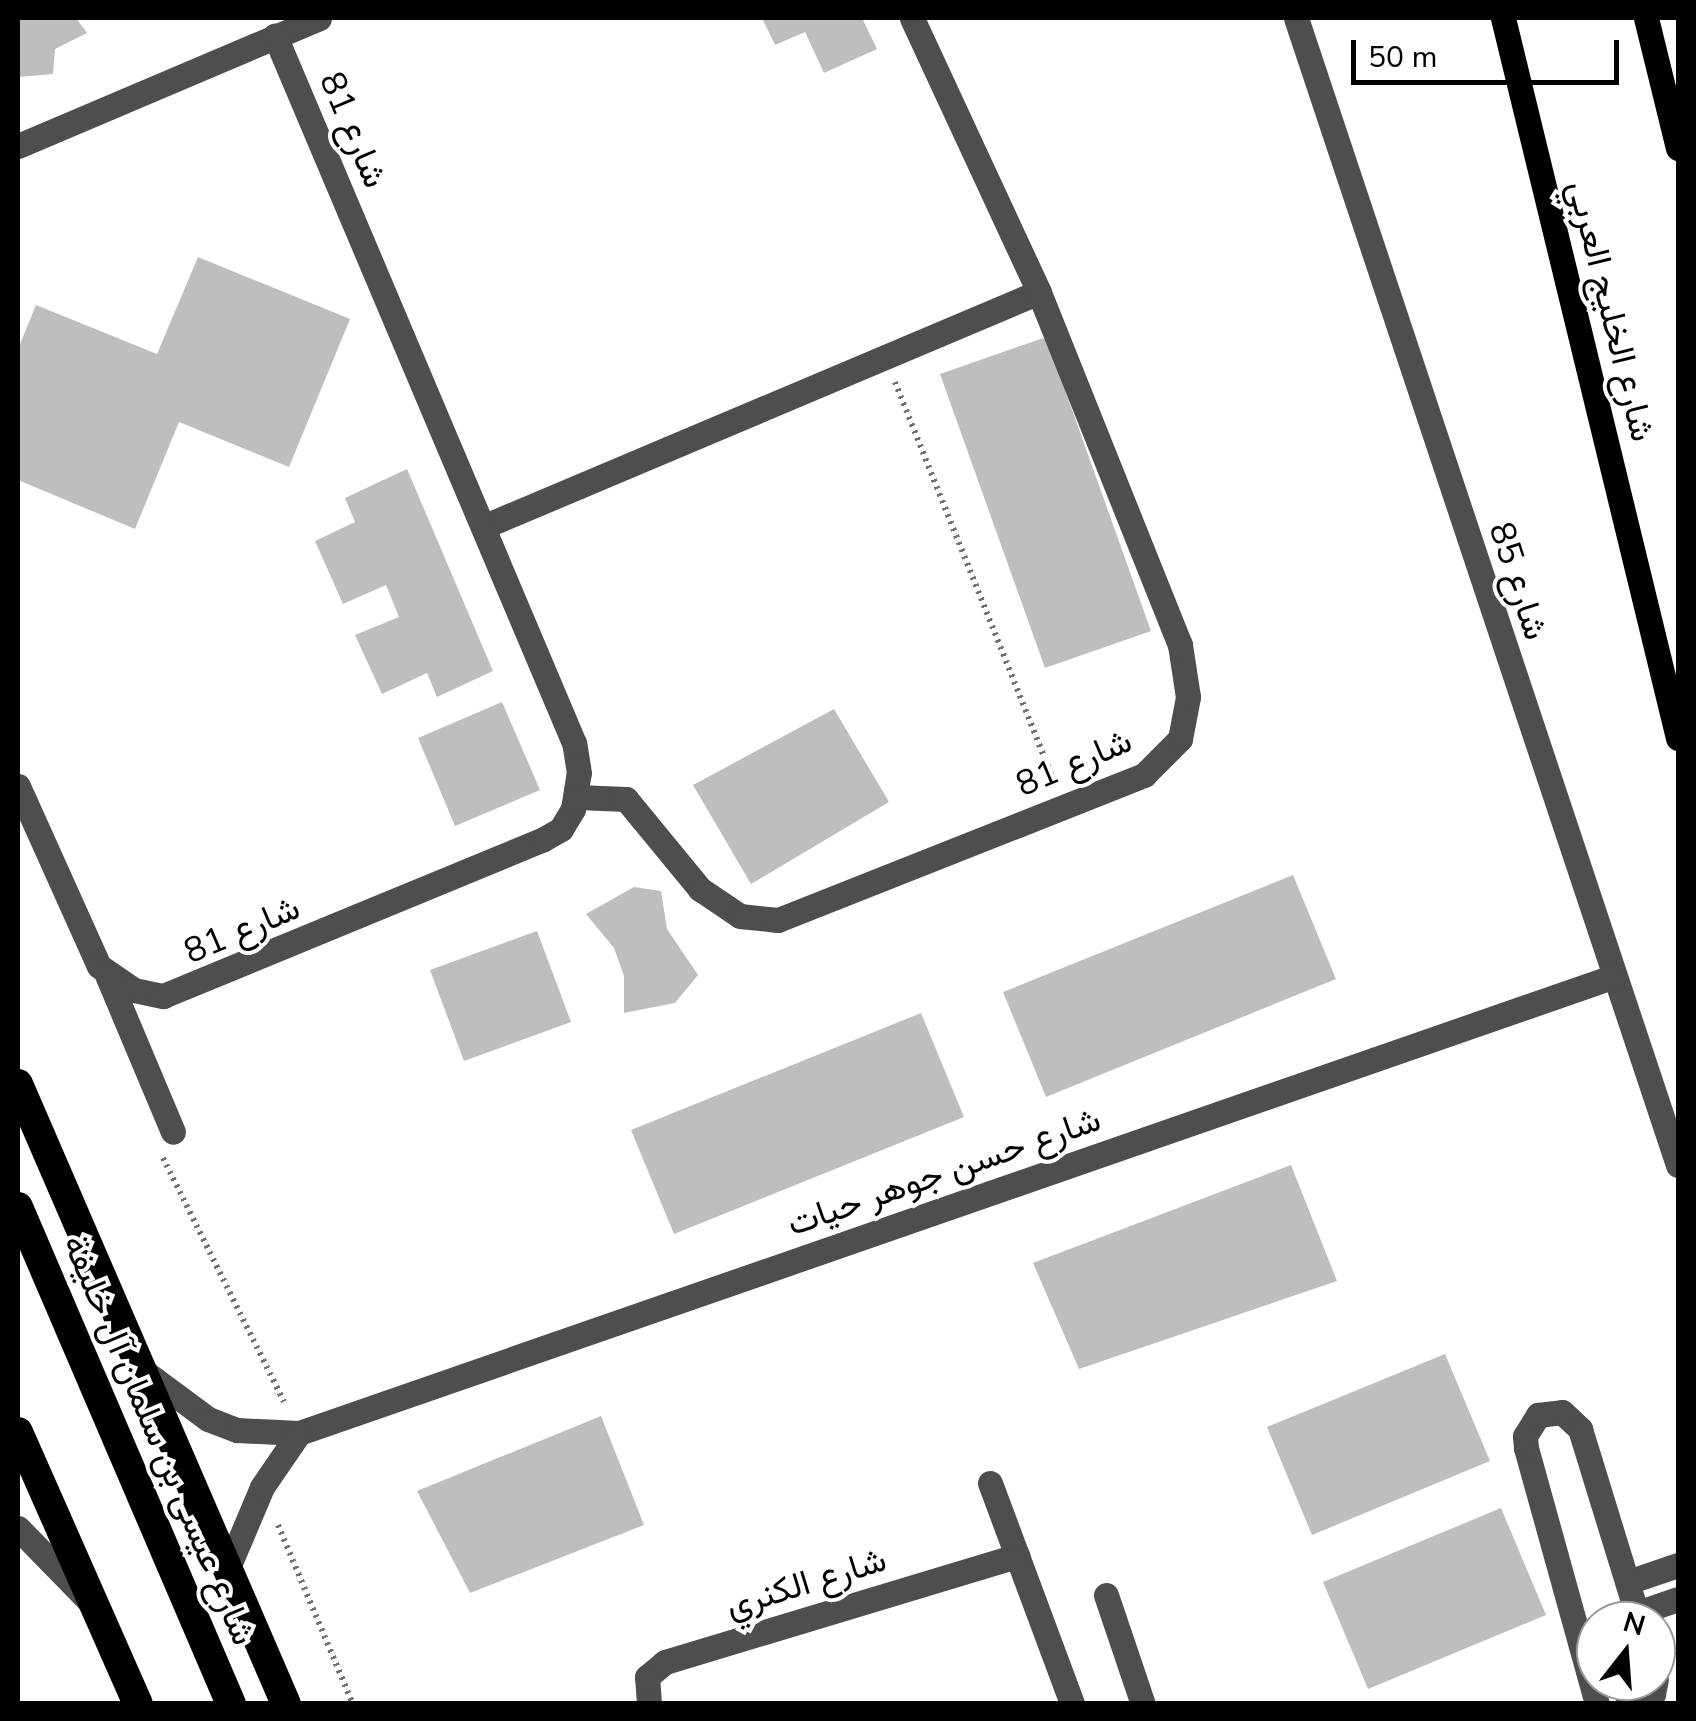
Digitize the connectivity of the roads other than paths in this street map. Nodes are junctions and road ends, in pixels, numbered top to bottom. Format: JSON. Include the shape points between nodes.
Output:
{"nodes":[{"id":1,"x":318,"y":18,"type":"edge"},
{"id":2,"x":912,"y":18,"type":"edge"},
{"id":3,"x":1296,"y":18,"type":"edge"},
{"id":4,"x":1503,"y":18,"type":"edge"},
{"id":5,"x":1646,"y":18,"type":"edge"},
{"id":6,"x":275,"y":36,"type":"junction"},
{"id":7,"x":18,"y":146,"type":"edge"},
{"id":8,"x":1678,"y":148,"type":"edge"},
{"id":9,"x":1039,"y":292,"type":"junction"},
{"id":10,"x":486,"y":526,"type":"junction"},
{"id":11,"x":1678,"y":738,"type":"edge"},
{"id":12,"x":18,"y":786,"type":"edge"},
{"id":13,"x":577,"y":797,"type":"junction"},
{"id":14,"x":107,"y":975,"type":"junction"},
{"id":15,"x":1612,"y":977,"type":"junction"},
{"id":16,"x":18,"y":1084,"type":"edge"},
{"id":17,"x":173,"y":1132,"type":"road end"},
{"id":18,"x":1678,"y":1165,"type":"edge"},
{"id":19,"x":18,"y":1207,"type":"edge"},
{"id":20,"x":142,"y":1370,"type":"junction"},
{"id":21,"x":18,"y":1432,"type":"edge"},
{"id":22,"x":299,"y":1433,"type":"junction"},
{"id":23,"x":990,"y":1483,"type":"dead end"},
{"id":24,"x":18,"y":1528,"type":"edge"},
{"id":25,"x":1017,"y":1556,"type":"junction"},
{"id":26,"x":1678,"y":1566,"type":"edge"},
{"id":27,"x":227,"y":1570,"type":"junction"},
{"id":28,"x":1628,"y":1582,"type":"junction"},
{"id":29,"x":1106,"y":1595,"type":"dead end"},
{"id":30,"x":1633,"y":1601,"type":"edge"},
{"id":31,"x":96,"y":1608,"type":"junction"},
{"id":32,"x":138,"y":1704,"type":"edge"},
{"id":33,"x":232,"y":1704,"type":"edge"},
{"id":34,"x":286,"y":1704,"type":"edge"},
{"id":35,"x":649,"y":1704,"type":"edge"},
{"id":36,"x":1072,"y":1704,"type":"edge"},
{"id":37,"x":1143,"y":1704,"type":"edge"},
{"id":38,"x":1597,"y":1704,"type":"edge"}],
"edges":[{"from":1,"to":6,"type":"street"},
{"from":2,"to":9,"type":"street","name":"شارع 81"},
{"from":3,"to":15,"type":"street","name":"شارع 85"},
{"from":4,"to":11,"type":"main road","name":"شارع الخليج العربي"},
{"from":5,"to":8,"type":"main road"},
{"from":6,"to":7,"type":"street"},
{"from":6,"to":10,"type":"street","name":"شارع 81"},
{"from":9,"to":10,"type":"street"},
{"from":9,"to":13,"type":"street","name":"شارع 81","via":[[1180,645],[1188,698],[1180,739],[1166,760],[778,920],[759,921],[700,889],[626,799]]},
{"from":10,"to":13,"type":"street","name":"شارع 81","via":[[574,743]]},
{"from":12,"to":14,"type":"street"},
{"from":13,"to":14,"type":"street","name":"شارع 81","via":[[552,836],[180,994],[149,995]]},
{"from":14,"to":17,"type":"street"},
{"from":15,"to":18,"type":"street","name":"شارع 85"},
{"from":15,"to":22,"type":"street","name":"شارع حسن جوهر حيات"},
{"from":16,"to":20,"type":"highway"},
{"from":19,"to":33,"type":"highway","name":"شارع عيسى بن سلمان آل خليفة"},
{"from":20,"to":22,"type":"street","name":"شارع حسن جوهر حيات","via":[[208,1418],[237,1430]]},
{"from":20,"to":27,"type":"highway"},
{"from":21,"to":31,"type":"highway"},
{"from":22,"to":27,"type":"street","via":[[262,1487]]},
{"from":23,"to":25,"type":"street"},
{"from":24,"to":31,"type":"street","via":[[65,1584]]},
{"from":25,"to":35,"type":"street","name":"شارع الكنري","via":[[665,1662],[647,1677]]},
{"from":25,"to":36,"type":"street"},
{"from":26,"to":28,"type":"street"},
{"from":27,"to":34,"type":"highway"},
{"from":28,"to":30,"type":"street"},
{"from":28,"to":38,"type":"street","via":[[1580,1429],[1562,1412],[1538,1415],[1529,1424],[1526,1448]]},
{"from":29,"to":37,"type":"street"},
{"from":31,"to":32,"type":"highway"}]}
